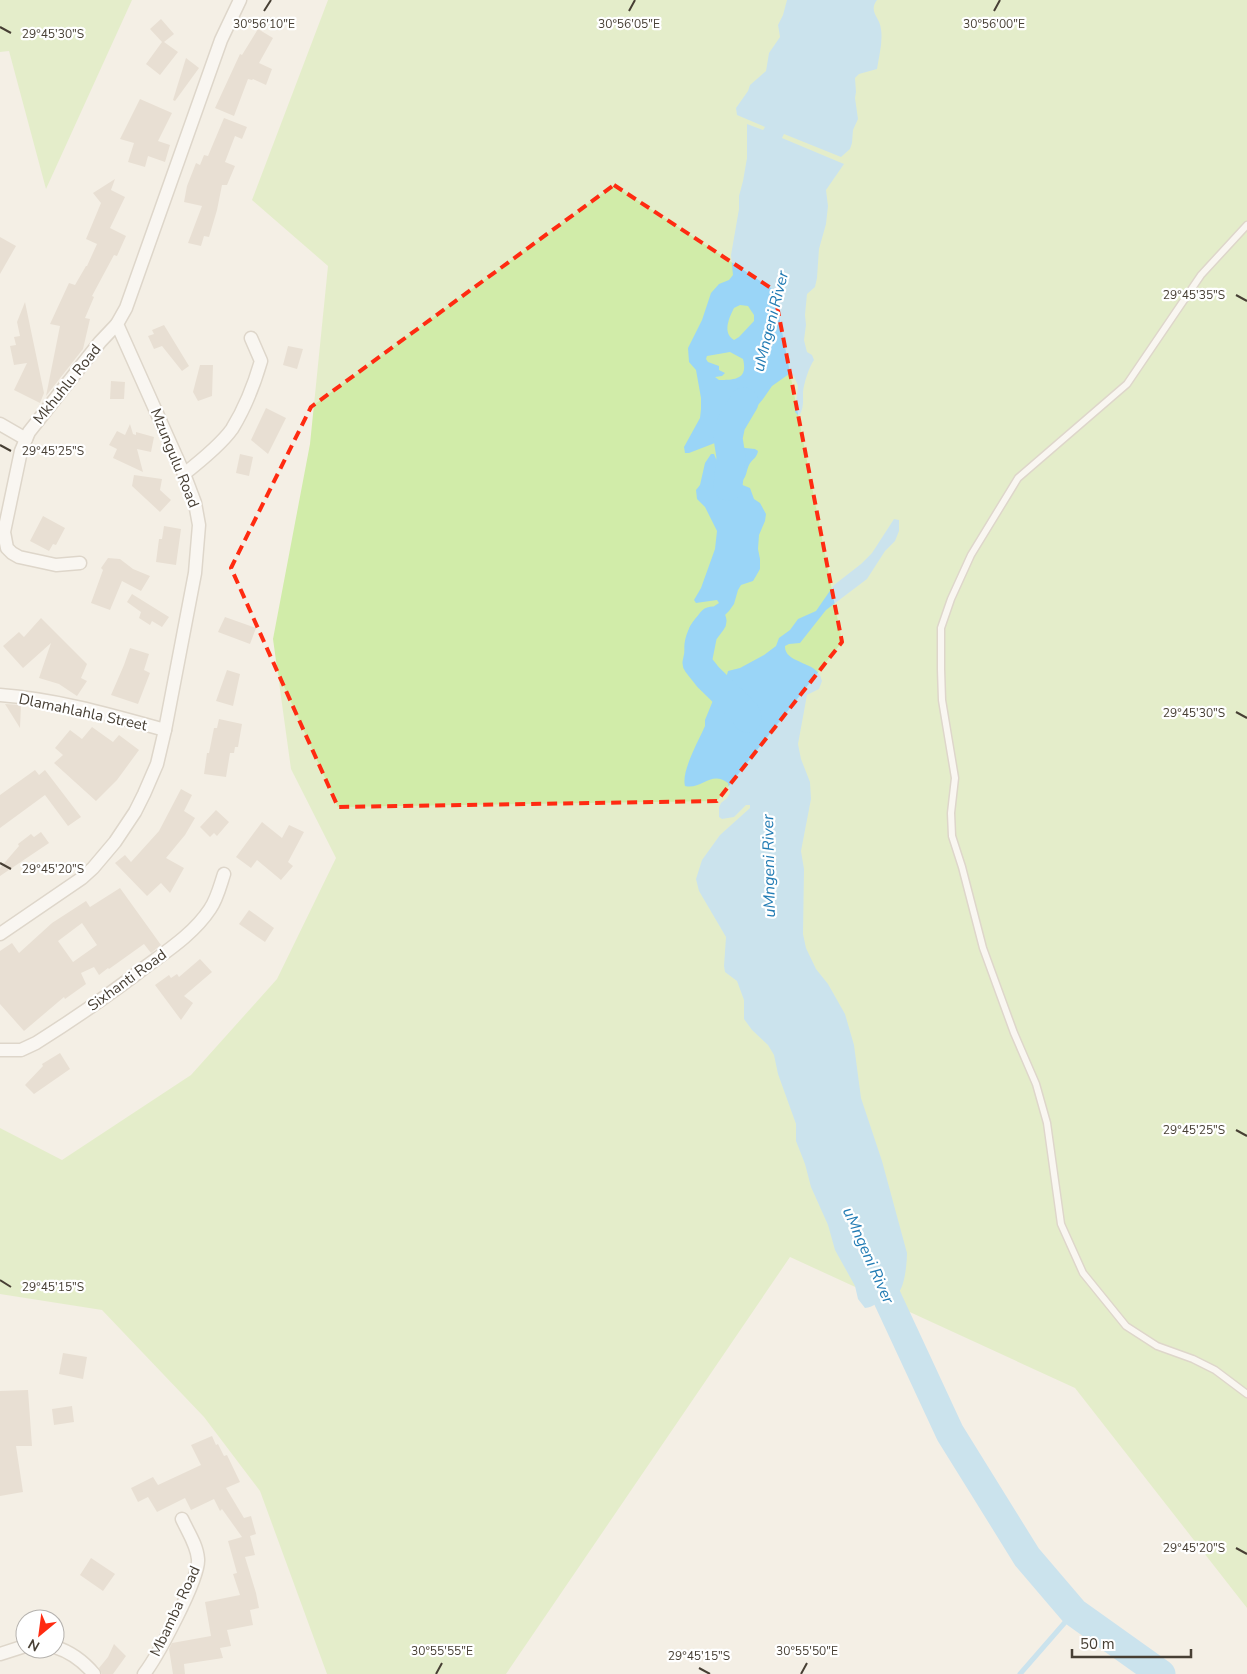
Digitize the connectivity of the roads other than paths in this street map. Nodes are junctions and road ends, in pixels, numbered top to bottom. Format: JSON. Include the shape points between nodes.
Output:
{"nodes":[{"id":1,"x":240,"y":0,"type":"edge"},
{"id":2,"x":1247,"y":225,"type":"edge"},
{"id":3,"x":117,"y":324,"type":"junction"},
{"id":4,"x":252,"y":338,"type":"dead end"},
{"id":5,"x":0,"y":424,"type":"edge"},
{"id":6,"x":26,"y":439,"type":"junction"},
{"id":7,"x":184,"y":474,"type":"junction"},
{"id":8,"x":80,"y":563,"type":"dead end"},
{"id":9,"x":0,"y":696,"type":"edge"},
{"id":10,"x":165,"y":730,"type":"junction"},
{"id":11,"x":224,"y":874,"type":"dead end"},
{"id":12,"x":0,"y":934,"type":"edge"},
{"id":13,"x":0,"y":1050,"type":"edge"},
{"id":14,"x":1247,"y":1394,"type":"edge"},
{"id":15,"x":182,"y":1519,"type":"dead end"},
{"id":16,"x":15,"y":1649,"type":"edge"},
{"id":17,"x":65,"y":1650,"type":"edge"},
{"id":18,"x":0,"y":1654,"type":"edge"},
{"id":19,"x":94,"y":1674,"type":"edge"},
{"id":20,"x":144,"y":1674,"type":"edge"}],
"edges":[{"from":1,"to":3,"type":"street","via":[[218,49],[132,291]]},
{"from":2,"to":14,"type":"lane","via":[[1201,275],[1127,384],[1018,478],[971,556],[951,600],[941,628],[941,669],[942,700],[955,778],[952,836],[982,948],[1036,1084],[1048,1123],[1061,1224],[1083,1273],[1126,1326],[1157,1346],[1215,1370]]},
{"from":3,"to":6,"type":"street","name":"Mkhuhlu Road","via":[[48,407]]},
{"from":3,"to":7,"type":"street","name":"Mzungulu Road"},
{"from":4,"to":7,"type":"street","via":[[261,362],[242,410],[231,430]]},
{"from":5,"to":6,"type":"street"},
{"from":6,"to":8,"type":"street","name":"Mkhuhlu Road","via":[[4,532],[7,548],[12,554],[34,561],[56,565]]},
{"from":7,"to":10,"type":"street","name":"Mzungulu Road","via":[[196,508],[199,539]]},
{"from":9,"to":10,"type":"street","name":"Dlamahlahla Street","via":[[26,697],[72,706]]},
{"from":10,"to":12,"type":"street","name":"Mzungulu Road","via":[[157,764],[144,794],[115,842],[82,878]]},
{"from":11,"to":13,"type":"street","name":"Sixhanti Road","via":[[211,909],[181,940],[36,1043],[21,1050]]},
{"from":15,"to":20,"type":"street","name":"Mbamba Road","via":[[197,1550],[198,1567],[160,1650]]},
{"from":16,"to":18,"type":"street"},
{"from":17,"to":19,"type":"street"}]}
